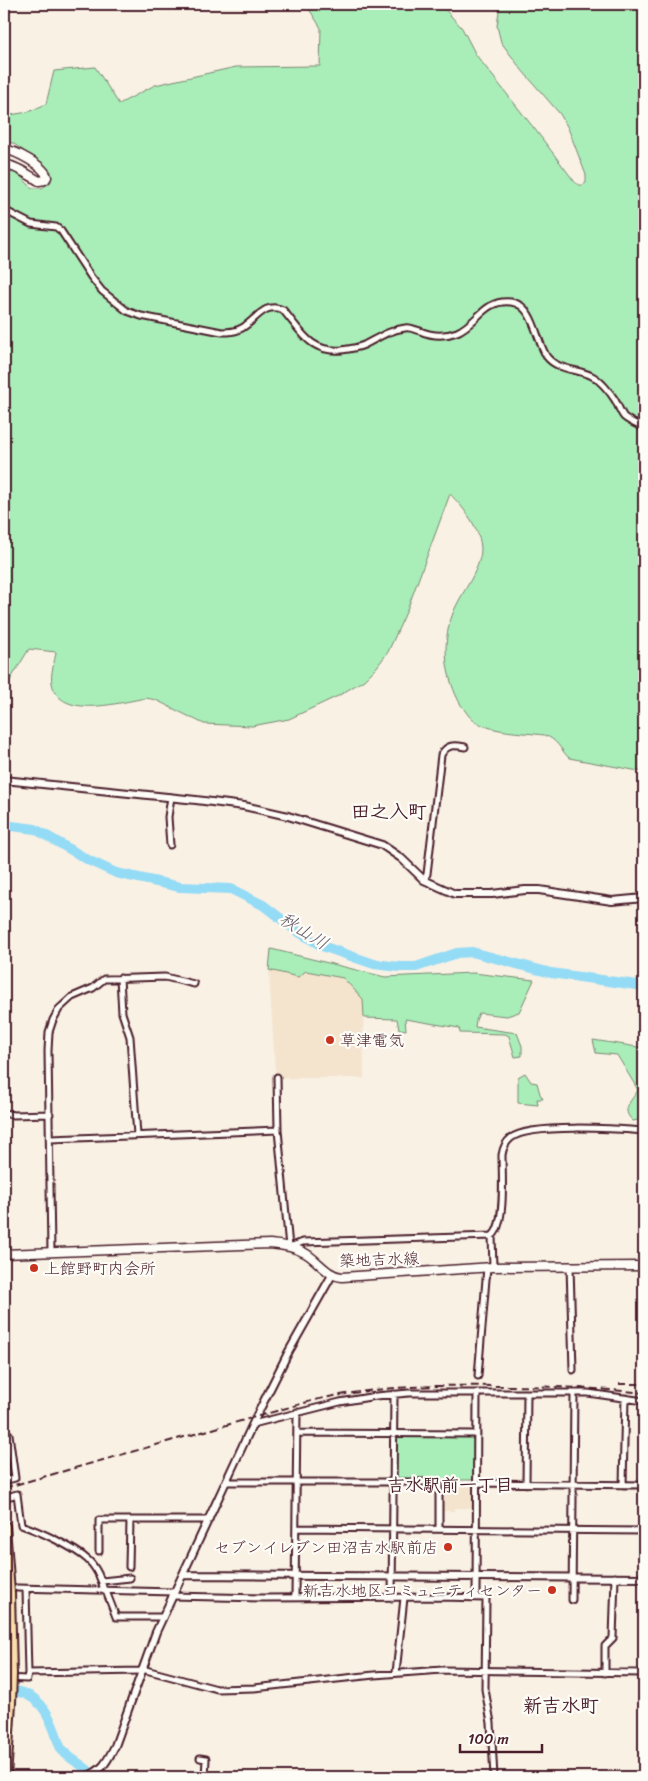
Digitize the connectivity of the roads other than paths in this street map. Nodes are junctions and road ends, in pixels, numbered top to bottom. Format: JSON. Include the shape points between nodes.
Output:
{"nodes":[{"id":1,"x":4,"y":149,"type":"edge"},
{"id":2,"x":4,"y":164,"type":"edge"},
{"id":3,"x":4,"y":210,"type":"edge"},
{"id":4,"x":644,"y":428,"type":"edge"},
{"id":5,"x":465,"y":747,"type":"dead end"},
{"id":6,"x":4,"y":780,"type":"edge"},
{"id":7,"x":172,"y":797,"type":"junction"},
{"id":8,"x":170,"y":845,"type":"dead end"},
{"id":9,"x":424,"y":880,"type":"junction"},
{"id":10,"x":644,"y":898,"type":"edge"},
{"id":11,"x":120,"y":978,"type":"junction"},
{"id":12,"x":194,"y":984,"type":"dead end"},
{"id":13,"x":277,"y":1077,"type":"dead end"},
{"id":14,"x":4,"y":1113,"type":"edge"},
{"id":15,"x":50,"y":1114,"type":"junction"},
{"id":16,"x":278,"y":1130,"type":"junction"},
{"id":17,"x":644,"y":1131,"type":"edge"},
{"id":18,"x":137,"y":1135,"type":"junction"},
{"id":19,"x":51,"y":1139,"type":"junction"},
{"id":20,"x":492,"y":1236,"type":"junction"},
{"id":21,"x":289,"y":1247,"type":"junction"},
{"id":22,"x":51,"y":1252,"type":"junction"},
{"id":23,"x":4,"y":1254,"type":"edge"},
{"id":24,"x":570,"y":1266,"type":"junction"},
{"id":25,"x":644,"y":1266,"type":"edge"},
{"id":26,"x":490,"y":1267,"type":"junction"},
{"id":27,"x":332,"y":1275,"type":"junction"},
{"id":28,"x":573,"y":1370,"type":"dead end"},
{"id":29,"x":478,"y":1376,"type":"dead end"},
{"id":30,"x":477,"y":1393,"type":"junction"},
{"id":31,"x":526,"y":1393,"type":"junction"},
{"id":32,"x":574,"y":1393,"type":"junction"},
{"id":33,"x":394,"y":1394,"type":"junction"},
{"id":34,"x":625,"y":1398,"type":"junction"},
{"id":35,"x":644,"y":1401,"type":"edge"},
{"id":36,"x":297,"y":1412,"type":"junction"},
{"id":37,"x":253,"y":1424,"type":"junction"},
{"id":38,"x":296,"y":1433,"type":"junction"},
{"id":39,"x":9,"y":1434,"type":"dead end"},
{"id":40,"x":394,"y":1434,"type":"junction"},
{"id":41,"x":477,"y":1434,"type":"junction"},
{"id":42,"x":4,"y":1481,"type":"edge"},
{"id":43,"x":296,"y":1481,"type":"junction"},
{"id":44,"x":226,"y":1482,"type":"junction"},
{"id":45,"x":393,"y":1482,"type":"junction"},
{"id":46,"x":477,"y":1483,"type":"junction"},
{"id":47,"x":526,"y":1484,"type":"junction"},
{"id":48,"x":574,"y":1484,"type":"junction"},
{"id":49,"x":623,"y":1485,"type":"junction"},
{"id":50,"x":644,"y":1485,"type":"edge"},
{"id":51,"x":4,"y":1498,"type":"edge"},
{"id":52,"x":130,"y":1520,"type":"junction"},
{"id":53,"x":208,"y":1520,"type":"junction"},
{"id":54,"x":4,"y":1526,"type":"edge"},
{"id":55,"x":296,"y":1528,"type":"junction"},
{"id":56,"x":393,"y":1529,"type":"junction"},
{"id":57,"x":438,"y":1529,"type":"junction"},
{"id":58,"x":476,"y":1530,"type":"junction"},
{"id":59,"x":573,"y":1530,"type":"junction"},
{"id":60,"x":644,"y":1531,"type":"edge"},
{"id":61,"x":99,"y":1551,"type":"dead end"},
{"id":62,"x":129,"y":1567,"type":"dead end"},
{"id":63,"x":184,"y":1575,"type":"junction"},
{"id":64,"x":295,"y":1576,"type":"junction"},
{"id":65,"x":393,"y":1576,"type":"junction"},
{"id":66,"x":477,"y":1576,"type":"junction"},
{"id":67,"x":572,"y":1577,"type":"junction"},
{"id":68,"x":130,"y":1578,"type":"dead end"},
{"id":69,"x":615,"y":1578,"type":"junction"},
{"id":70,"x":644,"y":1578,"type":"edge"},
{"id":71,"x":102,"y":1581,"type":"junction"},
{"id":72,"x":17,"y":1588,"type":"dead end"},
{"id":73,"x":26,"y":1589,"type":"junction"},
{"id":74,"x":105,"y":1591,"type":"junction"},
{"id":75,"x":173,"y":1594,"type":"junction"},
{"id":76,"x":295,"y":1598,"type":"junction"},
{"id":77,"x":392,"y":1598,"type":"junction"},
{"id":78,"x":404,"y":1598,"type":"junction"},
{"id":79,"x":476,"y":1598,"type":"junction"},
{"id":80,"x":572,"y":1600,"type":"dead end"},
{"id":81,"x":162,"y":1617,"type":"junction"},
{"id":82,"x":141,"y":1670,"type":"junction"},
{"id":83,"x":484,"y":1671,"type":"junction"},
{"id":84,"x":605,"y":1672,"type":"junction"},
{"id":85,"x":28,"y":1673,"type":"junction"},
{"id":86,"x":396,"y":1673,"type":"junction"},
{"id":87,"x":644,"y":1673,"type":"edge"},
{"id":88,"x":7,"y":1676,"type":"edge"},
{"id":89,"x":200,"y":1758,"type":"dead end"},
{"id":90,"x":5,"y":1777,"type":"edge"},
{"id":91,"x":86,"y":1777,"type":"edge"},
{"id":92,"x":205,"y":1777,"type":"edge"},
{"id":93,"x":494,"y":1777,"type":"edge"}],
"edges":[{"from":1,"to":2,"type":"main road","via":[[14,151],[33,163],[47,177],[38,181],[26,172]]},
{"from":3,"to":4,"type":"street","via":[[31,224],[61,231],[102,291],[127,310],[141,316],[222,332],[241,329],[269,307],[277,307],[313,345],[333,350],[362,346],[393,330],[409,327],[436,336],[449,335],[459,331],[489,305],[515,302],[533,321],[548,358],[592,376],[615,399],[623,416]]},
{"from":5,"to":9,"type":"street","via":[[451,745],[441,755],[428,874]]},
{"from":6,"to":7,"type":"street"},
{"from":7,"to":8,"type":"street","via":[[168,817]]},
{"from":7,"to":9,"type":"street","via":[[264,810],[367,840],[394,852]]},
{"from":9,"to":10,"type":"street","via":[[455,894],[539,890],[612,902]]},
{"from":11,"to":12,"type":"street","via":[[165,977]]},
{"from":11,"to":15,"type":"street","via":[[104,979],[72,998],[59,1009],[53,1020],[48,1051]]},
{"from":11,"to":18,"type":"street","via":[[122,1013],[130,1037]]},
{"from":13,"to":16,"type":"street"},
{"from":14,"to":15,"type":"street"},
{"from":15,"to":19,"type":"street"},
{"from":16,"to":18,"type":"street"},
{"from":16,"to":21,"type":"street"},
{"from":17,"to":20,"type":"street","via":[[560,1129],[510,1138],[502,1155],[502,1205],[498,1228]]},
{"from":18,"to":19,"type":"street"},
{"from":19,"to":22,"type":"street"},
{"from":20,"to":21,"type":"street","via":[[303,1242]]},
{"from":20,"to":26,"type":"street"},
{"from":21,"to":22,"type":"main road","name":"築地吉水線","via":[[261,1244]]},
{"from":21,"to":27,"type":"main road","name":"築地吉水線","via":[[305,1253]]},
{"from":22,"to":23,"type":"main road","name":"築地吉水線"},
{"from":24,"to":25,"type":"main road","name":"築地吉水線"},
{"from":24,"to":26,"type":"main road","name":"築地吉水線"},
{"from":24,"to":28,"type":"street"},
{"from":26,"to":27,"type":"main road","name":"築地吉水線","via":[[342,1277]]},
{"from":26,"to":29,"type":"street"},
{"from":27,"to":37,"type":"street"},
{"from":30,"to":31,"type":"street"},
{"from":30,"to":33,"type":"street"},
{"from":30,"to":41,"type":"street"},
{"from":31,"to":32,"type":"street"},
{"from":31,"to":47,"type":"street"},
{"from":32,"to":34,"type":"street"},
{"from":32,"to":48,"type":"street"},
{"from":33,"to":36,"type":"street"},
{"from":33,"to":40,"type":"street"},
{"from":34,"to":35,"type":"street"},
{"from":34,"to":49,"type":"street"},
{"from":36,"to":37,"type":"street"},
{"from":36,"to":38,"type":"street"},
{"from":37,"to":44,"type":"street"},
{"from":38,"to":40,"type":"street"},
{"from":38,"to":43,"type":"street"},
{"from":39,"to":42,"type":"street","via":[[15,1478]]},
{"from":40,"to":41,"type":"street"},
{"from":40,"to":45,"type":"street"},
{"from":41,"to":46,"type":"street"},
{"from":43,"to":44,"type":"street"},
{"from":43,"to":45,"type":"street"},
{"from":43,"to":55,"type":"street"},
{"from":44,"to":53,"type":"street"},
{"from":45,"to":56,"type":"street"},
{"from":45,"to":57,"type":"street","via":[[440,1482]]},
{"from":46,"to":47,"type":"street"},
{"from":46,"to":58,"type":"street"},
{"from":47,"to":48,"type":"street"},
{"from":48,"to":49,"type":"street"},
{"from":48,"to":59,"type":"street"},
{"from":49,"to":50,"type":"street"},
{"from":51,"to":71,"type":"street","via":[[17,1494],[21,1524],[89,1560]]},
{"from":52,"to":53,"type":"street"},
{"from":52,"to":61,"type":"street","via":[[99,1520]]},
{"from":52,"to":62,"type":"street"},
{"from":53,"to":63,"type":"street"},
{"from":54,"to":88,"type":"highway","via":[[9,1593]]},
{"from":55,"to":56,"type":"street"},
{"from":55,"to":64,"type":"street"},
{"from":56,"to":57,"type":"street"},
{"from":56,"to":65,"type":"street"},
{"from":57,"to":58,"type":"street"},
{"from":58,"to":59,"type":"street"},
{"from":58,"to":66,"type":"street"},
{"from":59,"to":60,"type":"street"},
{"from":59,"to":67,"type":"street"},
{"from":63,"to":64,"type":"street"},
{"from":63,"to":75,"type":"street"},
{"from":64,"to":65,"type":"street"},
{"from":64,"to":76,"type":"street"},
{"from":65,"to":66,"type":"street"},
{"from":65,"to":77,"type":"street"},
{"from":66,"to":67,"type":"street"},
{"from":66,"to":79,"type":"street"},
{"from":67,"to":69,"type":"street"},
{"from":67,"to":80,"type":"street"},
{"from":68,"to":71,"type":"street"},
{"from":69,"to":70,"type":"street"},
{"from":69,"to":84,"type":"street","via":[[613,1638],[605,1646]]},
{"from":71,"to":74,"type":"street"},
{"from":72,"to":73,"type":"street"},
{"from":73,"to":74,"type":"street"},
{"from":73,"to":85,"type":"street"},
{"from":74,"to":75,"type":"street"},
{"from":74,"to":81,"type":"street","via":[[116,1617]]},
{"from":75,"to":76,"type":"street"},
{"from":75,"to":81,"type":"street"},
{"from":76,"to":77,"type":"street"},
{"from":77,"to":78,"type":"street"},
{"from":78,"to":79,"type":"street"},
{"from":78,"to":86,"type":"street"},
{"from":79,"to":83,"type":"street","via":[[486,1598]]},
{"from":81,"to":82,"type":"street"},
{"from":82,"to":85,"type":"street"},
{"from":82,"to":86,"type":"street","via":[[217,1689]]},
{"from":82,"to":91,"type":"street","via":[[107,1762]]},
{"from":83,"to":84,"type":"street"},
{"from":83,"to":86,"type":"street"},
{"from":83,"to":93,"type":"street"},
{"from":84,"to":87,"type":"street"},
{"from":85,"to":88,"type":"street","via":[[24,1680]]},
{"from":88,"to":90,"type":"highway","bridge":true,"via":[[10,1703]]},
{"from":89,"to":92,"type":"street","via":[[206,1758]]}]}
